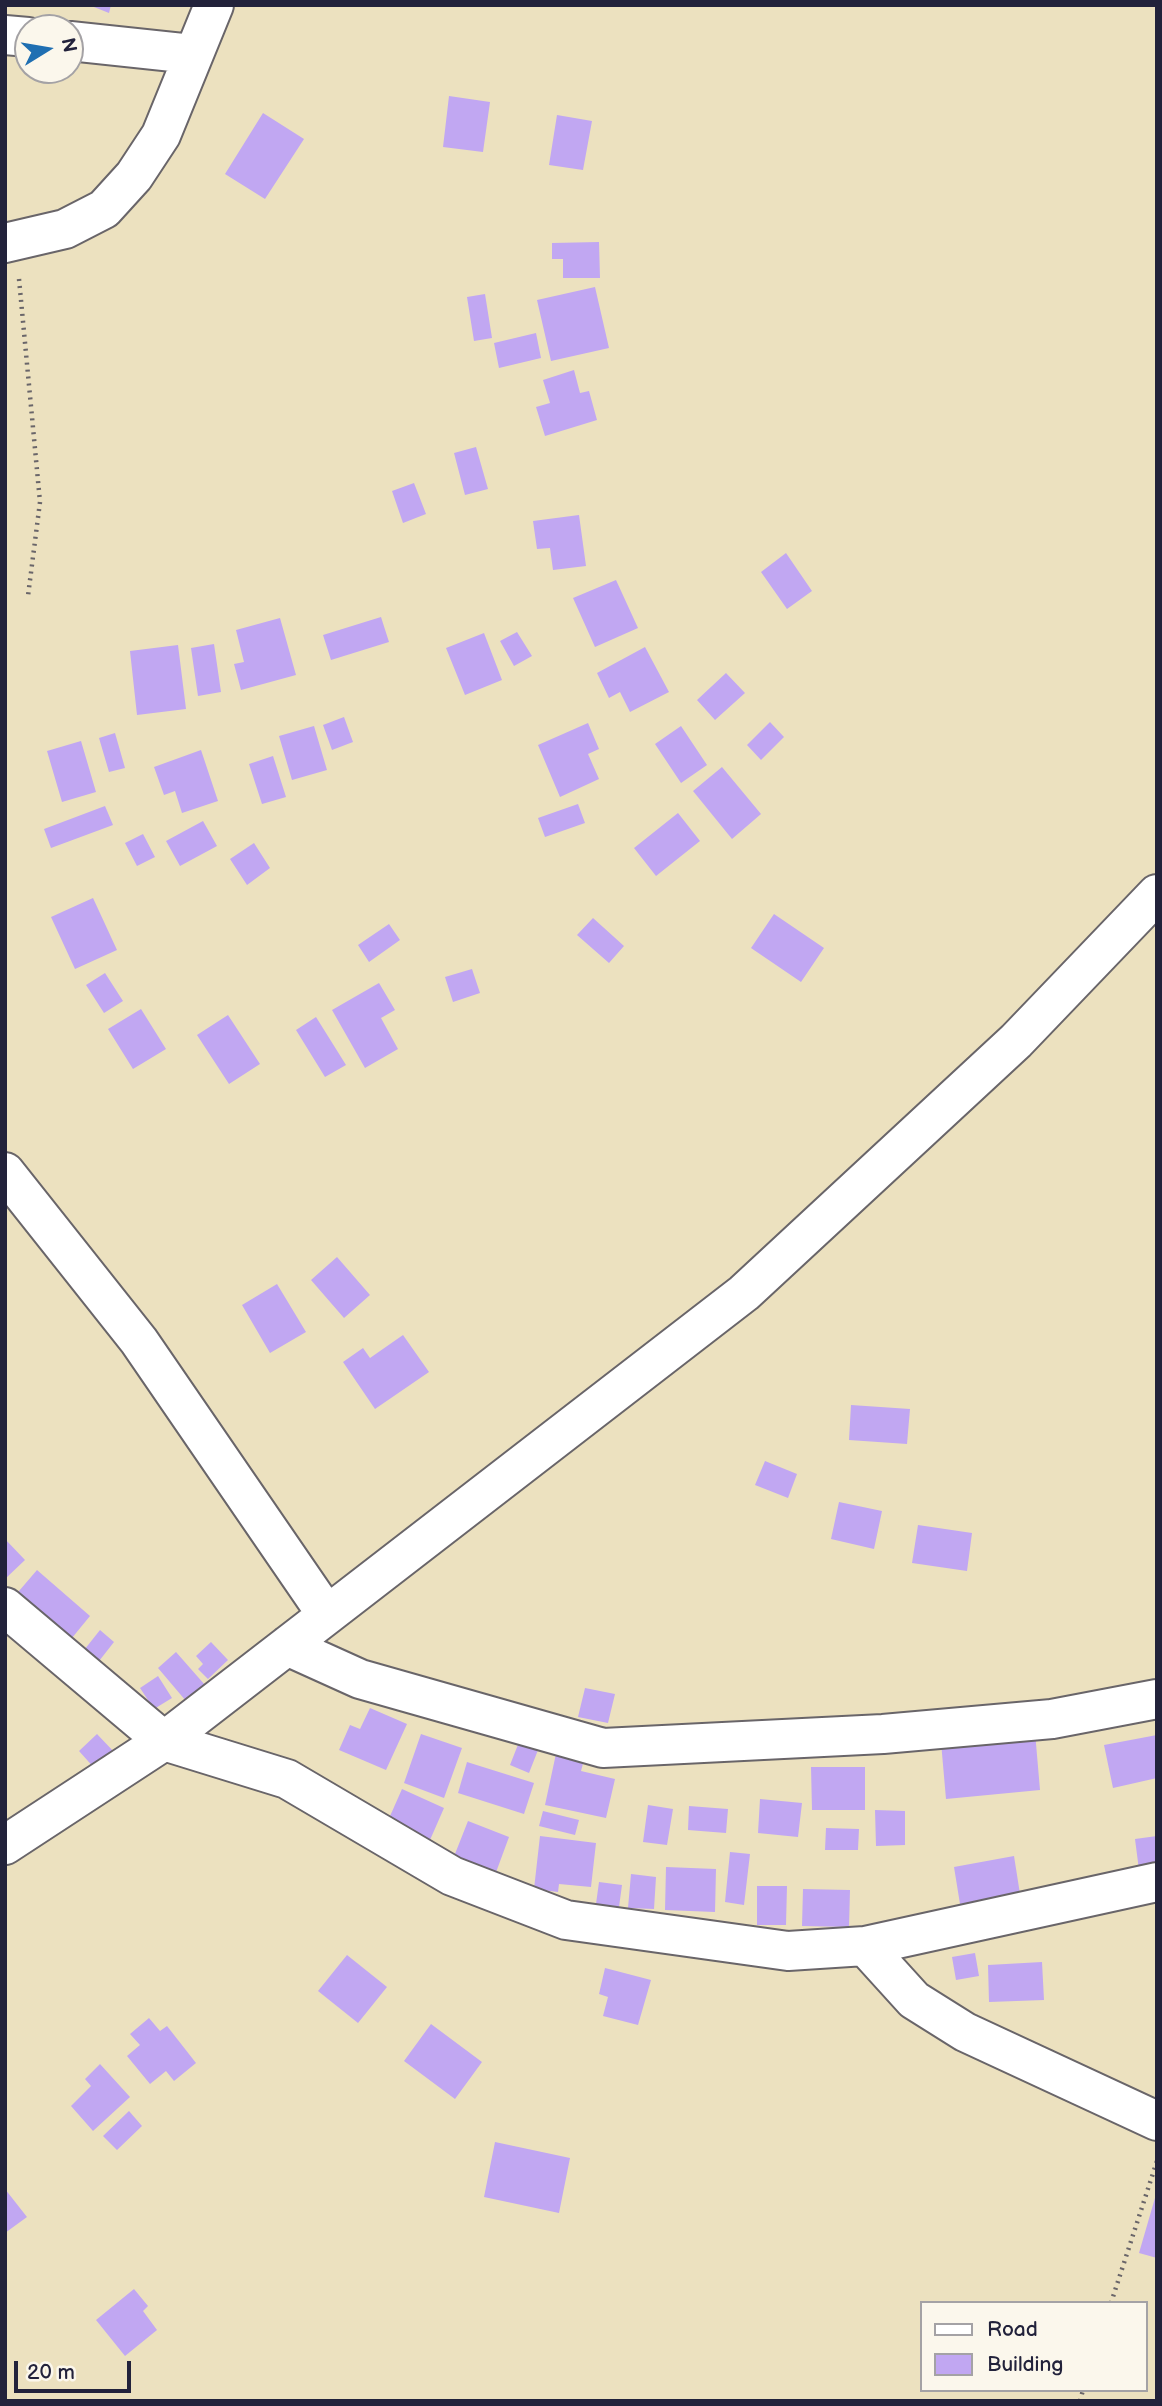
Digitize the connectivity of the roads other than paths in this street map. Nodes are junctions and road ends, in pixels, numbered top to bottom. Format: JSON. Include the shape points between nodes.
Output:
{"nodes":[{"id":1,"x":214,"y":5,"type":"edge"},
{"id":2,"x":84,"y":42,"type":"edge"},
{"id":3,"x":192,"y":54,"type":"junction"},
{"id":4,"x":10,"y":241,"type":"edge"},
{"id":5,"x":1157,"y":894,"type":"edge"},
{"id":6,"x":5,"y":1172,"type":"edge"},
{"id":7,"x":5,"y":1607,"type":"edge"},
{"id":8,"x":327,"y":1615,"type":"junction"},
{"id":9,"x":287,"y":1646,"type":"junction"},
{"id":10,"x":1157,"y":1699,"type":"edge"},
{"id":11,"x":164,"y":1741,"type":"junction"},
{"id":12,"x":5,"y":1845,"type":"edge"},
{"id":13,"x":1157,"y":1882,"type":"edge"},
{"id":14,"x":865,"y":1946,"type":"junction"},
{"id":15,"x":1157,"y":2121,"type":"edge"}],
"edges":[{"from":1,"to":3,"type":"street"},
{"from":2,"to":3,"type":"street"},
{"from":3,"to":4,"type":"street","via":[[161,135],[134,176],[104,209],[65,229]]},
{"from":5,"to":8,"type":"street","via":[[1016,1041],[744,1293]]},
{"from":6,"to":8,"type":"street","via":[[139,1341]]},
{"from":7,"to":11,"type":"street"},
{"from":8,"to":9,"type":"street"},
{"from":9,"to":10,"type":"street","via":[[360,1679],[603,1748],[948,1729],[1052,1719]]},
{"from":9,"to":11,"type":"street"},
{"from":11,"to":12,"type":"street"},
{"from":11,"to":14,"type":"street","via":[[286,1779],[452,1876],[566,1920],[788,1951]]},
{"from":13,"to":14,"type":"street"},
{"from":14,"to":15,"type":"street","via":[[914,2000],[965,2032]]}]}
